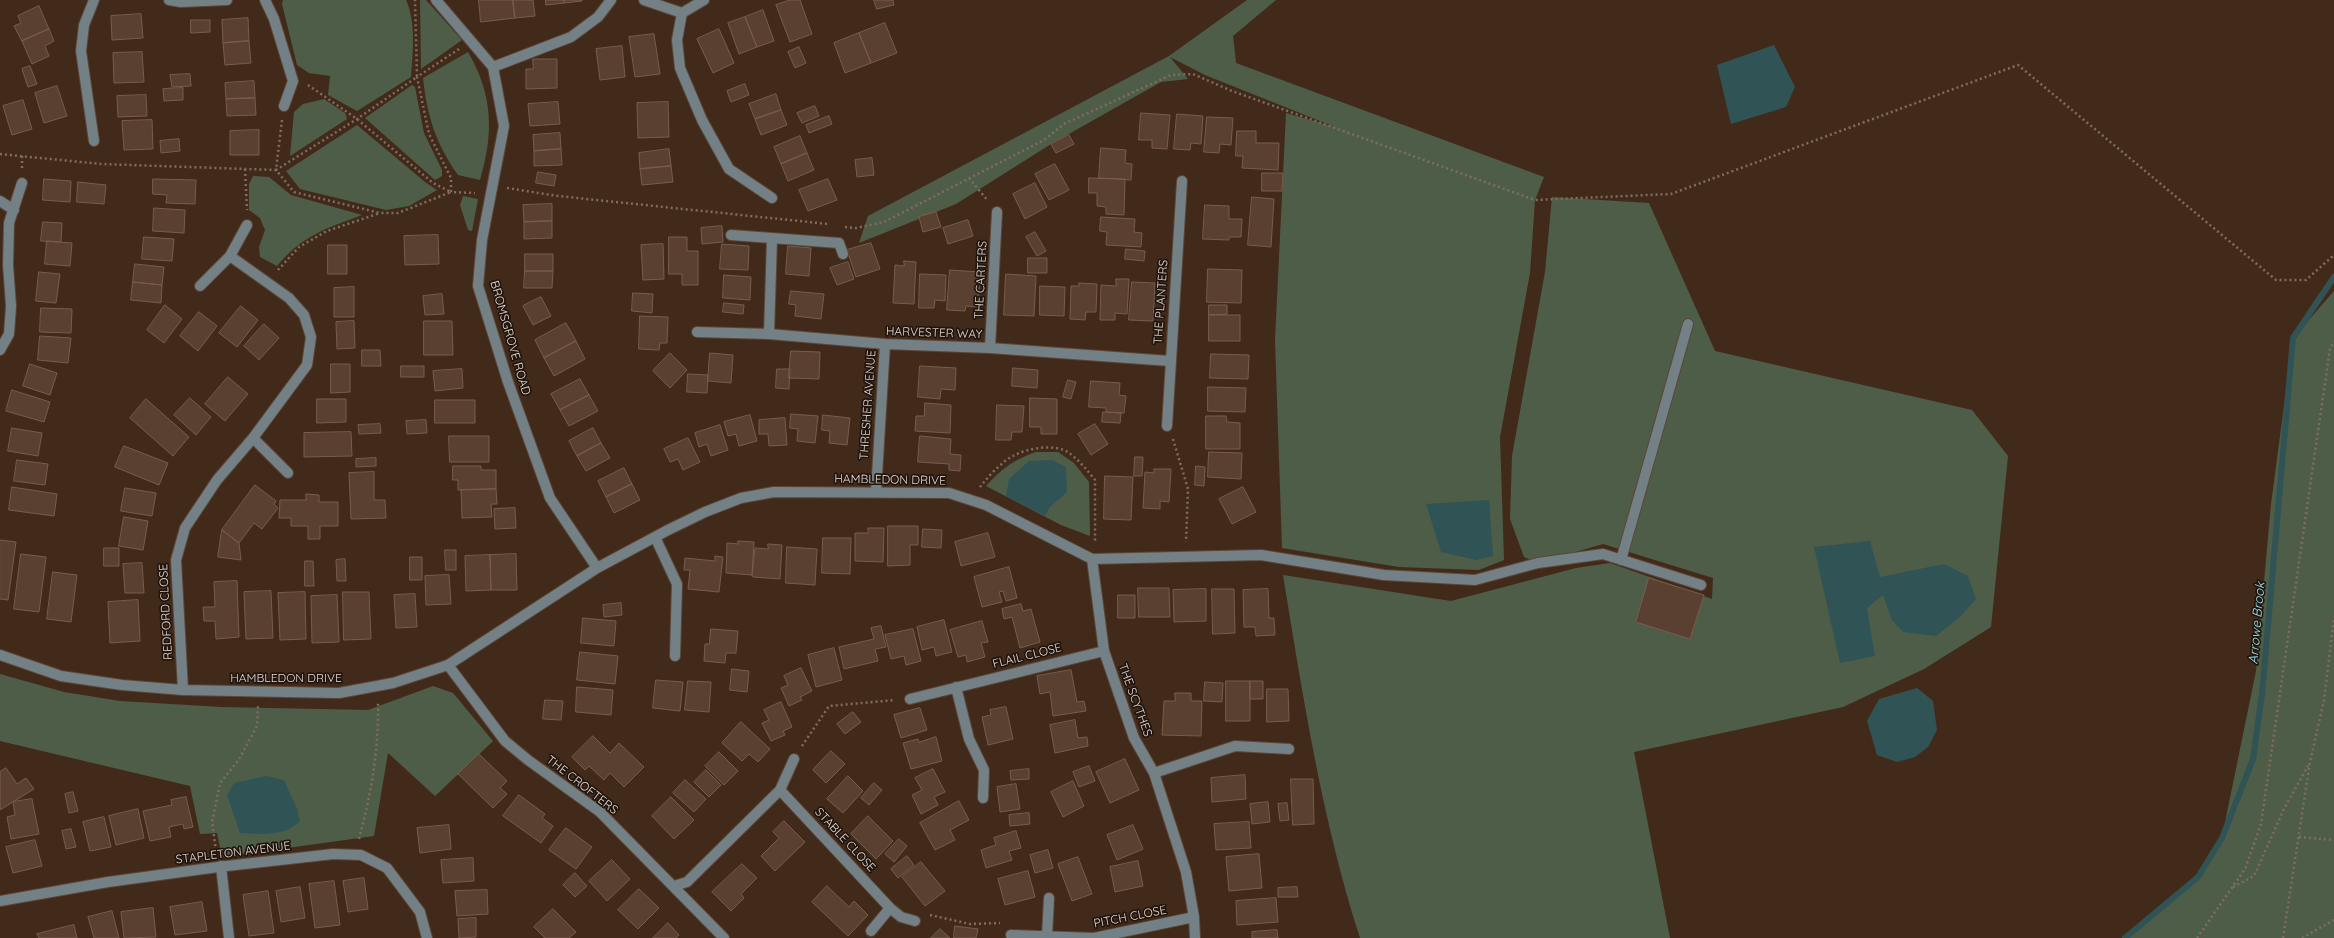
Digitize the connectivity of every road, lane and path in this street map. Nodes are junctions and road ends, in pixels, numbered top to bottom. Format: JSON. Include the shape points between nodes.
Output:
{"nodes":[{"id":1,"x":94,"y":0,"type":"edge"},
{"id":2,"x":169,"y":0,"type":"edge"},
{"id":3,"x":227,"y":0,"type":"edge"},
{"id":4,"x":265,"y":0,"type":"edge"},
{"id":5,"x":415,"y":0,"type":"edge"},
{"id":6,"x":436,"y":0,"type":"edge"},
{"id":7,"x":611,"y":0,"type":"edge"},
{"id":8,"x":644,"y":0,"type":"edge"},
{"id":9,"x":704,"y":0,"type":"edge"},
{"id":10,"x":682,"y":13,"type":"junction"},
{"id":11,"x":472,"y":40,"type":"junction"},
{"id":12,"x":493,"y":67,"type":"junction"},
{"id":13,"x":417,"y":77,"type":"junction"},
{"id":14,"x":293,"y":81,"type":"junction"},
{"id":15,"x":284,"y":106,"type":"joint"},
{"id":16,"x":357,"y":119,"type":"junction"},
{"id":17,"x":94,"y":141,"type":"dead end"},
{"id":18,"x":0,"y":154,"type":"edge"},
{"id":19,"x":245,"y":169,"type":"junction"},
{"id":20,"x":276,"y":170,"type":"junction"},
{"id":21,"x":969,"y":178,"type":"junction"},
{"id":22,"x":1182,"y":181,"type":"dead end"},
{"id":23,"x":22,"y":183,"type":"dead end"},
{"id":24,"x":492,"y":190,"type":"junction"},
{"id":25,"x":451,"y":192,"type":"junction"},
{"id":26,"x":772,"y":198,"type":"joint"},
{"id":27,"x":0,"y":201,"type":"edge"},
{"id":28,"x":14,"y":210,"type":"junction"},
{"id":29,"x":997,"y":212,"type":"joint"},
{"id":30,"x":380,"y":213,"type":"junction"},
{"id":31,"x":773,"y":218,"type":"junction"},
{"id":32,"x":832,"y":225,"type":"dead end"},
{"id":33,"x":247,"y":226,"type":"joint"},
{"id":34,"x":840,"y":226,"type":"dead end"},
{"id":35,"x":731,"y":235,"type":"dead end"},
{"id":36,"x":772,"y":238,"type":"junction"},
{"id":37,"x":842,"y":254,"type":"dead end"},
{"id":38,"x":2334,"y":255,"type":"edge"},
{"id":39,"x":230,"y":256,"type":"junction"},
{"id":40,"x":269,"y":283,"type":"junction"},
{"id":41,"x":200,"y":286,"type":"dead end"},
{"id":42,"x":1688,"y":324,"type":"dead end"},
{"id":43,"x":697,"y":332,"type":"dead end"},
{"id":44,"x":769,"y":334,"type":"junction"},
{"id":45,"x":2334,"y":341,"type":"edge"},
{"id":46,"x":885,"y":344,"type":"junction"},
{"id":47,"x":990,"y":348,"type":"junction"},
{"id":48,"x":0,"y":350,"type":"edge"},
{"id":49,"x":1170,"y":361,"type":"junction"},
{"id":50,"x":1167,"y":426,"type":"joint"},
{"id":51,"x":253,"y":438,"type":"junction"},
{"id":52,"x":288,"y":473,"type":"dead end"},
{"id":53,"x":876,"y":492,"type":"junction"},
{"id":54,"x":969,"y":500,"type":"junction"},
{"id":55,"x":655,"y":537,"type":"junction"},
{"id":56,"x":1186,"y":558,"type":"junction"},
{"id":57,"x":1094,"y":559,"type":"junction"},
{"id":58,"x":1621,"y":560,"type":"junction"},
{"id":59,"x":597,"y":568,"type":"junction"},
{"id":60,"x":1701,"y":585,"type":"dead end"},
{"id":61,"x":2334,"y":617,"type":"edge"},
{"id":62,"x":1104,"y":651,"type":"junction"},
{"id":63,"x":0,"y":655,"type":"edge"},
{"id":64,"x":675,"y":656,"type":"dead end"},
{"id":65,"x":448,"y":665,"type":"junction"},
{"id":66,"x":378,"y":686,"type":"junction"},
{"id":67,"x":956,"y":687,"type":"junction"},
{"id":68,"x":183,"y":690,"type":"junction"},
{"id":69,"x":258,"y":691,"type":"junction"},
{"id":70,"x":910,"y":699,"type":"joint"},
{"id":71,"x":1289,"y":749,"type":"dead end"},
{"id":72,"x":794,"y":759,"type":"joint"},
{"id":73,"x":2310,"y":762,"type":"junction"},
{"id":74,"x":1154,"y":773,"type":"junction"},
{"id":75,"x":780,"y":790,"type":"junction"},
{"id":76,"x":983,"y":798,"type":"dead end"},
{"id":77,"x":2299,"y":837,"type":"junction"},
{"id":78,"x":2334,"y":840,"type":"edge"},
{"id":79,"x":356,"y":855,"type":"junction"},
{"id":80,"x":220,"y":867,"type":"junction"},
{"id":81,"x":674,"y":886,"type":"junction"},
{"id":82,"x":2232,"y":888,"type":"junction"},
{"id":83,"x":1049,"y":898,"type":"dead end"},
{"id":84,"x":0,"y":901,"type":"edge"},
{"id":85,"x":890,"y":908,"type":"junction"},
{"id":86,"x":1194,"y":917,"type":"junction"},
{"id":87,"x":2334,"y":920,"type":"edge"},
{"id":88,"x":915,"y":921,"type":"joint"},
{"id":89,"x":871,"y":931,"type":"dead end"},
{"id":90,"x":1013,"y":935,"type":"joint"},
{"id":91,"x":1047,"y":936,"type":"junction"},
{"id":92,"x":229,"y":938,"type":"edge"},
{"id":93,"x":428,"y":938,"type":"edge"},
{"id":94,"x":724,"y":938,"type":"edge"},
{"id":95,"x":1195,"y":938,"type":"edge"},
{"id":96,"x":2197,"y":938,"type":"edge"},
{"id":97,"x":2283,"y":938,"type":"edge"},
{"id":98,"x":2302,"y":938,"type":"edge"}],
"edges":[{"from":1,"to":17,"type":"street","via":[[84,25],[81,51]]},
{"from":2,"to":3,"type":"street"},
{"from":4,"to":14,"type":"street","via":[[274,19]]},
{"from":5,"to":13,"type":"path"},
{"from":6,"to":11,"type":"street","name":"BROMSGROVE ROAD"},
{"from":7,"to":12,"type":"street","via":[[598,17],[571,37]]},
{"from":8,"to":10,"type":"street"},
{"from":9,"to":10,"type":"street"},
{"from":10,"to":26,"type":"street","via":[[677,40],[680,68],[702,120],[729,169]]},
{"from":11,"to":12,"type":"street","name":"BROMSGROVE ROAD"},
{"from":11,"to":13,"type":"path"},
{"from":12,"to":24,"type":"street","name":"BROMSGROVE ROAD","via":[[504,126]]},
{"from":13,"to":16,"type":"path"},
{"from":13,"to":25,"type":"path","via":[[429,134],[451,178]]},
{"from":14,"to":15,"type":"street"},
{"from":14,"to":16,"type":"path","via":[[303,82]]},
{"from":15,"to":20,"type":"path"},
{"from":16,"to":20,"type":"path"},
{"from":16,"to":25,"type":"path","via":[[433,183]]},
{"from":18,"to":19,"type":"path","via":[[101,164]]},
{"from":19,"to":20,"type":"path"},
{"from":19,"to":33,"type":"path"},
{"from":20,"to":30,"type":"path","via":[[294,192]]},
{"from":21,"to":29,"type":"path"},
{"from":21,"to":34,"type":"path","via":[[884,222],[856,228]]},
{"from":21,"to":38,"type":"path","via":[[1044,140],[1064,124],[1171,75],[1193,74],[1534,200],[1670,194],[2018,65],[2276,280],[2306,280]]},
{"from":22,"to":49,"type":"street","name":"THE PLANTERS"},
{"from":23,"to":28,"type":"street"},
{"from":24,"to":25,"type":"path"},
{"from":24,"to":31,"type":"path"},
{"from":24,"to":59,"type":"street","name":"BROMSGROVE ROAD","via":[[482,240],[478,286],[508,382],[550,498]]},
{"from":25,"to":30,"type":"path","via":[[398,213]]},
{"from":26,"to":31,"type":"path"},
{"from":27,"to":28,"type":"street"},
{"from":28,"to":48,"type":"street","via":[[9,223],[9,334]]},
{"from":29,"to":47,"type":"street","name":"THE CARTERS"},
{"from":30,"to":40,"type":"path","via":[[327,231],[299,247]]},
{"from":31,"to":32,"type":"path"},
{"from":31,"to":36,"type":"path"},
{"from":33,"to":39,"type":"street"},
{"from":35,"to":36,"type":"street"},
{"from":36,"to":37,"type":"street","via":[[839,243]]},
{"from":36,"to":44,"type":"street"},
{"from":39,"to":40,"type":"street","name":"REDFORD CLOSE"},
{"from":39,"to":41,"type":"street"},
{"from":40,"to":51,"type":"street","name":"REDFORD CLOSE","via":[[289,298],[304,314],[311,337],[307,365]]},
{"from":42,"to":58,"type":"street"},
{"from":43,"to":44,"type":"street","name":"HARVESTER WAY"},
{"from":44,"to":46,"type":"street","name":"HARVESTER WAY"},
{"from":45,"to":82,"type":"path","via":[[2328,357],[2261,824],[2245,869]]},
{"from":46,"to":47,"type":"street","name":"HARVESTER WAY"},
{"from":46,"to":53,"type":"street","name":"THRESHER AVENUE"},
{"from":47,"to":49,"type":"street","name":"HARVESTER WAY"},
{"from":49,"to":50,"type":"street","name":"THE PLANTERS"},
{"from":50,"to":56,"type":"path","via":[[1176,445],[1188,489]]},
{"from":51,"to":52,"type":"street"},
{"from":51,"to":68,"type":"street","name":"REDFORD CLOSE","via":[[217,480],[185,528],[176,560]]},
{"from":53,"to":54,"type":"street","name":"HAMBLEDON DRIVE","via":[[949,493]]},
{"from":53,"to":55,"type":"street","name":"HAMBLEDON DRIVE","via":[[774,492],[741,498],[704,512]]},
{"from":54,"to":57,"type":"street","name":"HAMBLEDON DRIVE","via":[[986,505]]},
{"from":54,"to":57,"type":"path","via":[[992,473],[1013,456],[1036,449],[1057,448],[1069,452],[1095,480]]},
{"from":55,"to":59,"type":"street","name":"HAMBLEDON DRIVE"},
{"from":55,"to":64,"type":"street","via":[[677,584]]},
{"from":56,"to":57,"type":"street","name":"HAMBLEDON DRIVE"},
{"from":56,"to":58,"type":"street","name":"HAMBLEDON DRIVE","via":[[1261,555],[1384,575],[1474,580],[1546,562],[1602,554]]},
{"from":57,"to":62,"type":"street","name":"THE SCYTHES"},
{"from":58,"to":60,"type":"street","name":"HAMBLEDON DRIVE"},
{"from":59,"to":65,"type":"street","name":"HAMBLEDON DRIVE"},
{"from":61,"to":73,"type":"path","via":[[2324,700]]},
{"from":62,"to":67,"type":"street","name":"FLAIL CLOSE"},
{"from":62,"to":74,"type":"street","name":"THE SCYTHES","via":[[1134,738]]},
{"from":63,"to":68,"type":"street","name":"HAMBLEDON DRIVE","via":[[61,676]]},
{"from":65,"to":66,"type":"street","name":"HAMBLEDON DRIVE"},
{"from":65,"to":81,"type":"street","name":"THE CROFTERS","via":[[505,741],[600,812]]},
{"from":66,"to":69,"type":"street","name":"HAMBLEDON DRIVE","via":[[339,693]]},
{"from":66,"to":79,"type":"path","via":[[378,734],[374,776]]},
{"from":67,"to":70,"type":"street","name":"FLAIL CLOSE"},
{"from":67,"to":76,"type":"street","via":[[969,739],[984,770]]},
{"from":68,"to":69,"type":"street","name":"HAMBLEDON DRIVE"},
{"from":69,"to":80,"type":"path","via":[[257,726],[238,761],[220,784],[212,822]]},
{"from":70,"to":72,"type":"path","via":[[829,706]]},
{"from":71,"to":74,"type":"street","via":[[1235,746]]},
{"from":72,"to":75,"type":"street"},
{"from":73,"to":77,"type":"path"},
{"from":73,"to":82,"type":"path","via":[[2284,808],[2254,876]]},
{"from":74,"to":86,"type":"street","name":"THE SCYTHES","via":[[1186,872]]},
{"from":75,"to":81,"type":"street","via":[[687,882]]},
{"from":75,"to":85,"type":"street","name":"STABLE CLOSE"},
{"from":77,"to":78,"type":"path"},
{"from":77,"to":97,"type":"path"},
{"from":79,"to":80,"type":"street","name":"STAPLETON AVENUE","via":[[333,854]]},
{"from":79,"to":93,"type":"street","name":"STAPLETON AVENUE","via":[[386,868],[420,912]]},
{"from":80,"to":84,"type":"street","name":"STAPLETON AVENUE","via":[[108,882]]},
{"from":80,"to":92,"type":"street"},
{"from":81,"to":94,"type":"street","name":"THE CROFTERS"},
{"from":82,"to":96,"type":"path"},
{"from":83,"to":91,"type":"street"},
{"from":85,"to":88,"type":"street","name":"STABLE CLOSE","via":[[901,917]]},
{"from":85,"to":89,"type":"street"},
{"from":86,"to":91,"type":"street","name":"PITCH CLOSE","via":[[1094,938]]},
{"from":86,"to":95,"type":"street","name":"THE SCYTHES"},
{"from":87,"to":98,"type":"path"},
{"from":88,"to":90,"type":"path","via":[[930,915],[970,924],[1008,922]]},
{"from":90,"to":91,"type":"street","name":"PITCH CLOSE"}]}
